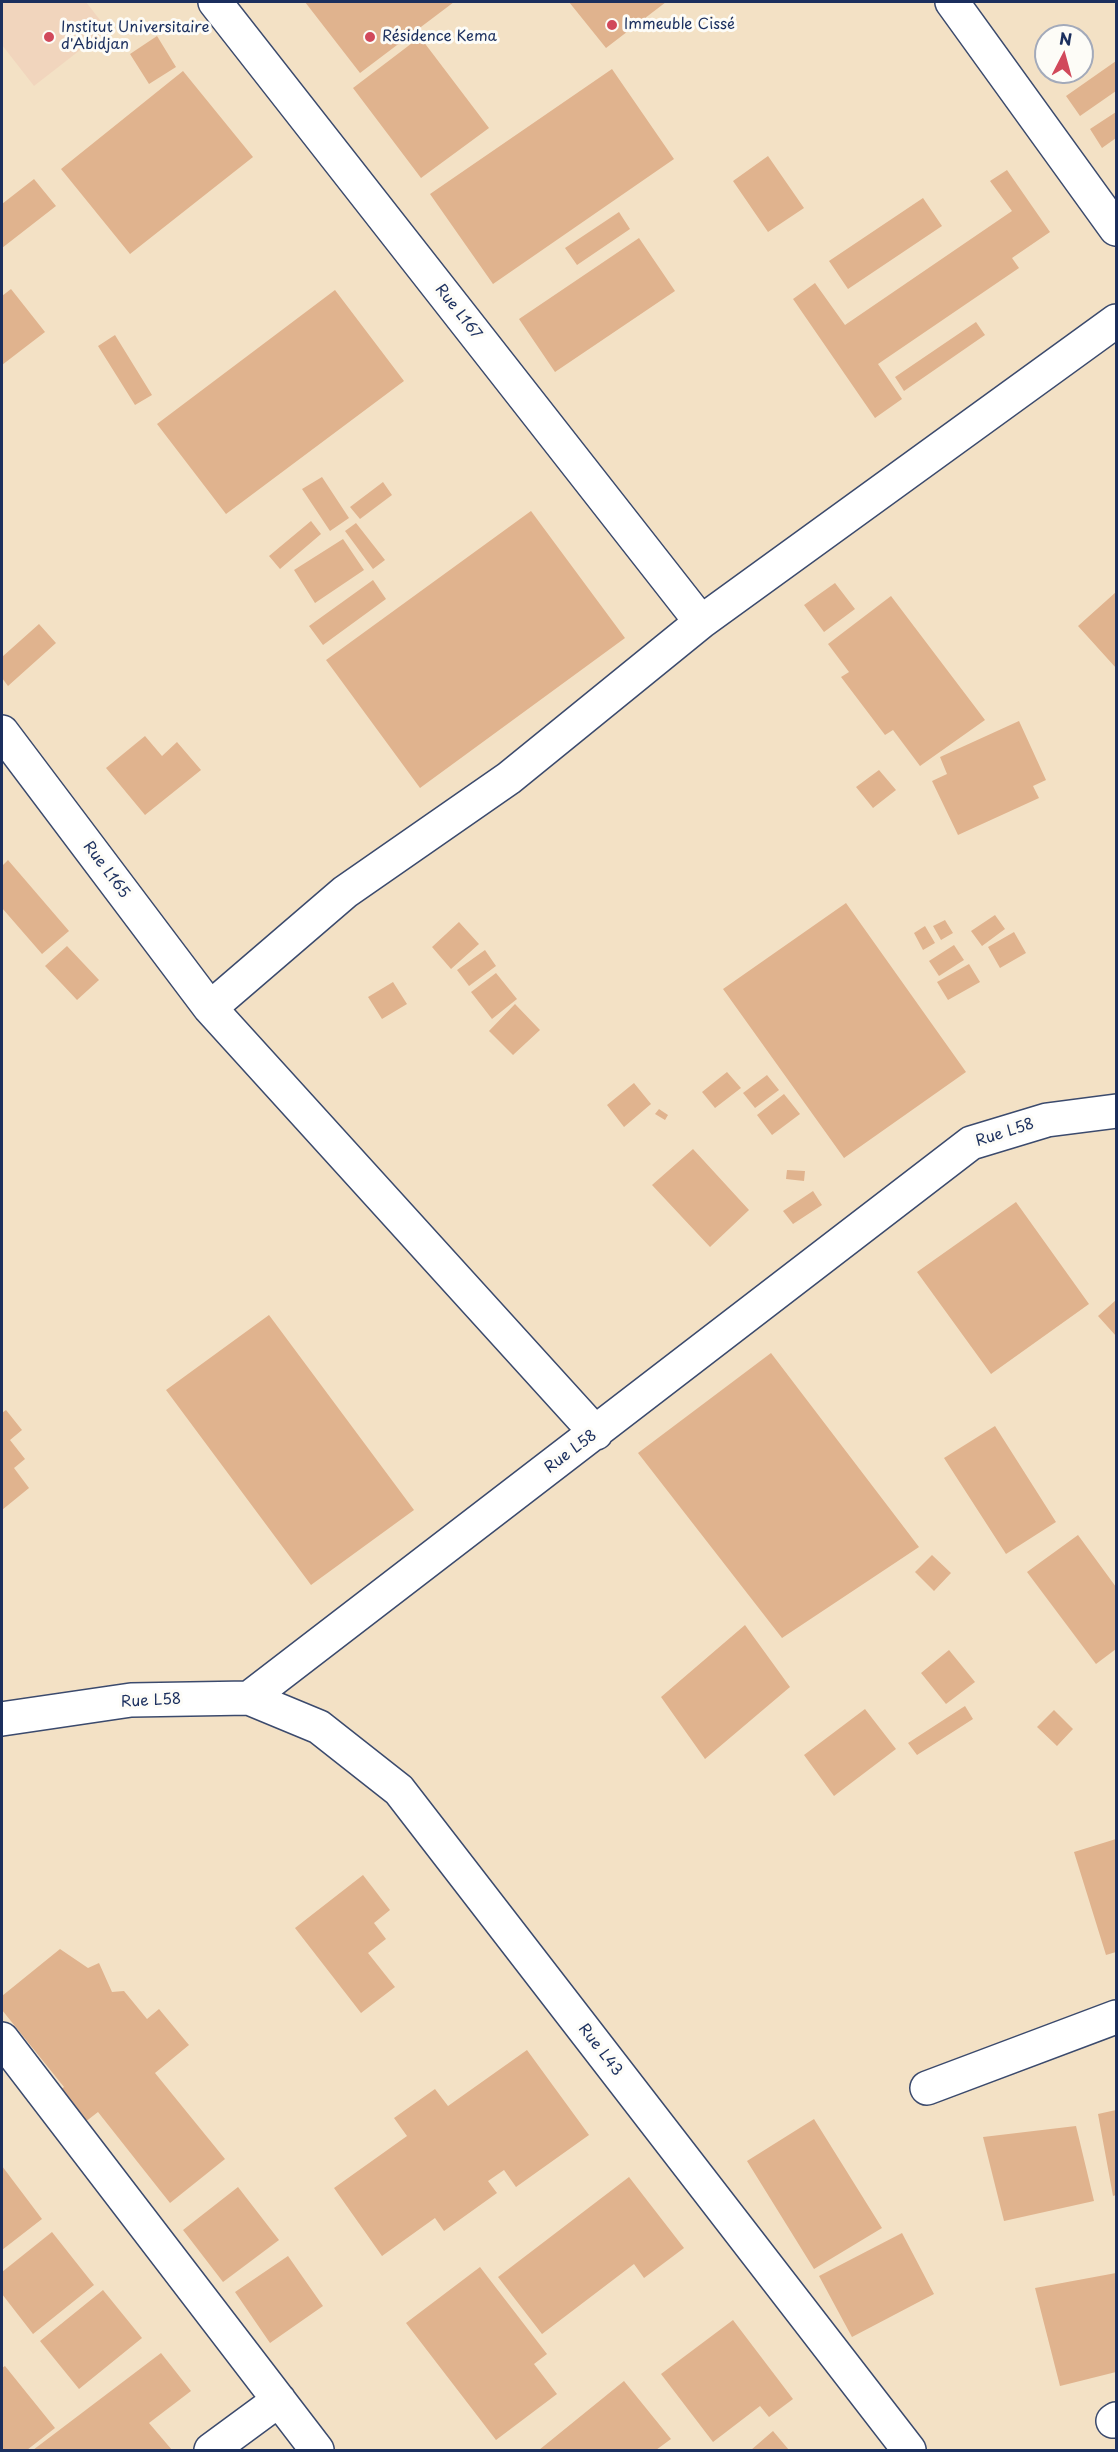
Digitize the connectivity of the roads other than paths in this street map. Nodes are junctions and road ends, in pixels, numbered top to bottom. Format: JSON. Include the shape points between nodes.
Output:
{"nodes":[{"id":1,"x":215,"y":2,"type":"edge"},
{"id":2,"x":952,"y":2,"type":"edge"},
{"id":3,"x":1116,"y":229,"type":"edge"},
{"id":4,"x":1116,"y":321,"type":"edge"},
{"id":5,"x":701,"y":622,"type":"junction"},
{"id":6,"x":2,"y":732,"type":"edge"},
{"id":7,"x":210,"y":1008,"type":"junction"},
{"id":8,"x":1116,"y":1111,"type":"edge"},
{"id":9,"x":596,"y":1433,"type":"junction"},
{"id":10,"x":249,"y":1698,"type":"junction"},
{"id":11,"x":2,"y":1719,"type":"edge"},
{"id":12,"x":1116,"y":2017,"type":"edge"},
{"id":13,"x":2,"y":2039,"type":"edge"},
{"id":14,"x":927,"y":2088,"type":"dead end"},
{"id":15,"x":279,"y":2400,"type":"junction"},
{"id":16,"x":211,"y":2451,"type":"edge"},
{"id":17,"x":317,"y":2451,"type":"edge"},
{"id":18,"x":909,"y":2451,"type":"edge"}],
"edges":[{"from":1,"to":5,"type":"street","name":"Rue L167"},
{"from":2,"to":3,"type":"street"},
{"from":4,"to":5,"type":"street"},
{"from":5,"to":7,"type":"street","via":[[509,778],[345,892]]},
{"from":6,"to":7,"type":"street","name":"Rue L165"},
{"from":7,"to":9,"type":"street","name":"Rue L165"},
{"from":8,"to":9,"type":"street","name":"Rue L58","via":[[1047,1120],[971,1143]]},
{"from":9,"to":10,"type":"street","name":"Rue L58"},
{"from":10,"to":11,"type":"street","name":"Rue L58","via":[[131,1700]]},
{"from":10,"to":18,"type":"street","name":"Rue L43","via":[[319,1727],[399,1790]]},
{"from":12,"to":14,"type":"street"},
{"from":13,"to":15,"type":"street"},
{"from":15,"to":16,"type":"street"},
{"from":15,"to":17,"type":"street"}]}
